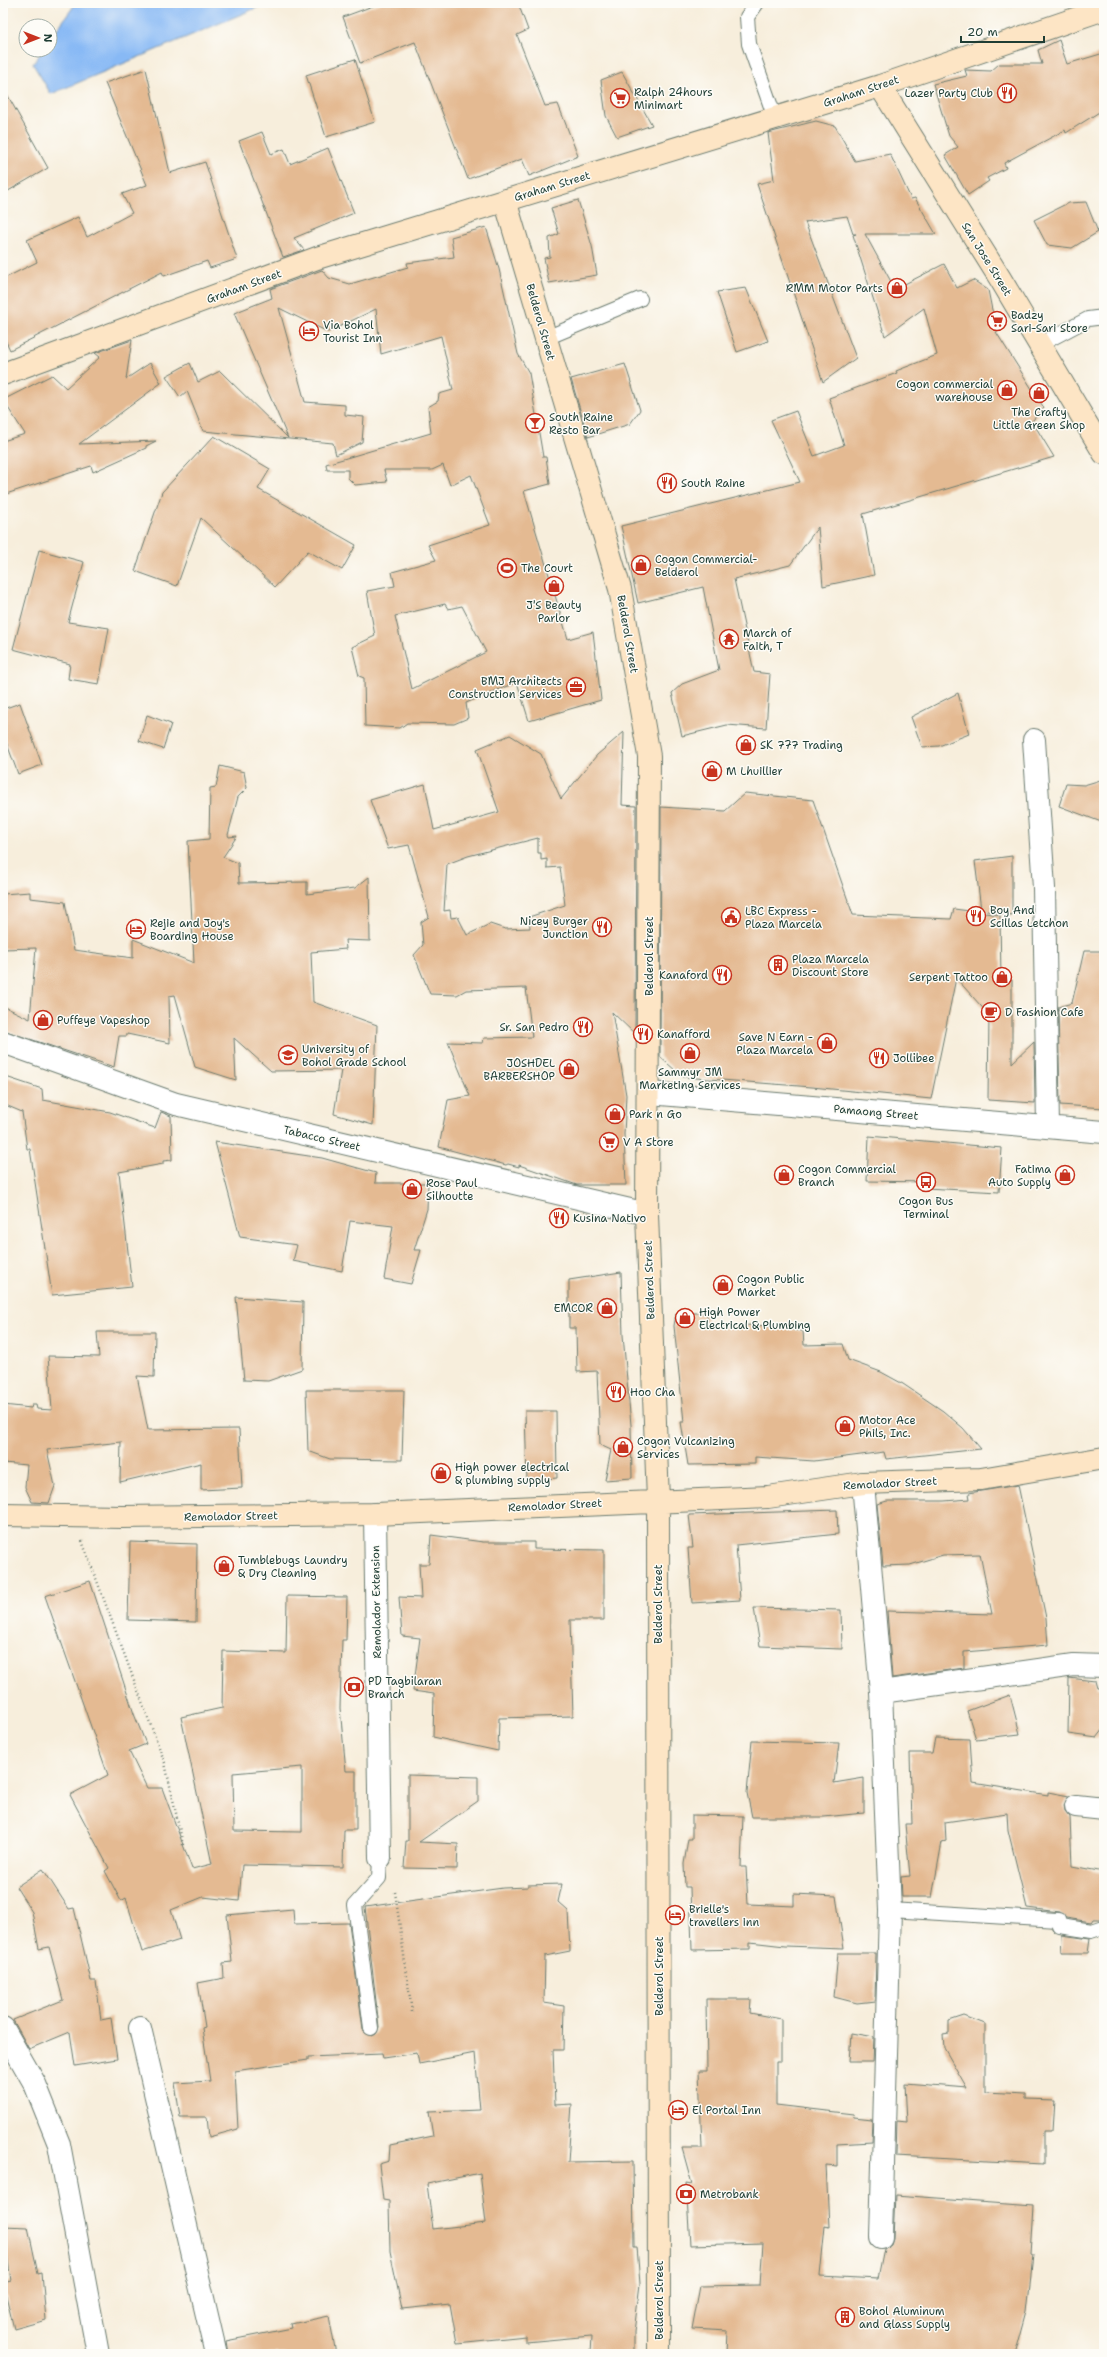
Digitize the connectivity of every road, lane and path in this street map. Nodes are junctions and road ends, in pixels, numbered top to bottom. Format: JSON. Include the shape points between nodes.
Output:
{"nodes":[{"id":1,"x":757,"y":3,"type":"edge"},
{"id":2,"x":1104,"y":9,"type":"edge"},
{"id":3,"x":880,"y":86,"type":"junction"},
{"id":4,"x":775,"y":118,"type":"junction"},
{"id":5,"x":505,"y":200,"type":"junction"},
{"id":6,"x":640,"y":299,"type":"dead end"},
{"id":7,"x":1104,"y":317,"type":"edge"},
{"id":8,"x":546,"y":338,"type":"junction"},
{"id":9,"x":1039,"y":345,"type":"junction"},
{"id":10,"x":3,"y":374,"type":"edge"},
{"id":11,"x":1104,"y":453,"type":"edge"},
{"id":12,"x":1034,"y":740,"type":"dead end"},
{"id":13,"x":3,"y":1042,"type":"edge"},
{"id":14,"x":649,"y":1093,"type":"junction"},
{"id":15,"x":1048,"y":1127,"type":"junction"},
{"id":16,"x":1104,"y":1132,"type":"edge"},
{"id":17,"x":647,"y":1214,"type":"junction"},
{"id":18,"x":1104,"y":1458,"type":"edge"},
{"id":19,"x":863,"y":1483,"type":"junction"},
{"id":20,"x":658,"y":1500,"type":"junction"},
{"id":21,"x":3,"y":1514,"type":"edge"},
{"id":22,"x":375,"y":1514,"type":"junction"},
{"id":23,"x":73,"y":1516,"type":"junction"},
{"id":24,"x":1104,"y":1666,"type":"edge"},
{"id":25,"x":881,"y":1692,"type":"junction"},
{"id":26,"x":1076,"y":1806,"type":"dead end"},
{"id":27,"x":1104,"y":1809,"type":"edge"},
{"id":28,"x":183,"y":1845,"type":"dead end"},
{"id":29,"x":379,"y":1868,"type":"junction"},
{"id":30,"x":890,"y":1910,"type":"junction"},
{"id":31,"x":1104,"y":1927,"type":"edge"},
{"id":32,"x":412,"y":2012,"type":"dead end"},
{"id":33,"x":3,"y":2028,"type":"edge"},
{"id":34,"x":140,"y":2028,"type":"dead end"},
{"id":35,"x":371,"y":2028,"type":"dead end"},
{"id":36,"x":881,"y":2237,"type":"dead end"},
{"id":37,"x":98,"y":2354,"type":"edge"},
{"id":38,"x":216,"y":2354,"type":"edge"},
{"id":39,"x":660,"y":2354,"type":"edge"}],
"edges":[{"from":1,"to":4,"type":"lane","via":[[748,17],[749,44]]},
{"from":2,"to":3,"type":"street","name":"Graham Street"},
{"from":3,"to":4,"type":"street","name":"Graham Street"},
{"from":3,"to":9,"type":"street","name":"San Jose Street"},
{"from":4,"to":5,"type":"street","name":"Graham Street"},
{"from":5,"to":8,"type":"street","name":"Belderol Street"},
{"from":5,"to":10,"type":"street","name":"Graham Street","via":[[317,258]]},
{"from":6,"to":8,"type":"lane"},
{"from":7,"to":9,"type":"lane","via":[[1088,319]]},
{"from":8,"to":14,"type":"street","name":"Belderol Street","via":[[620,589],[649,756]]},
{"from":9,"to":11,"type":"street","name":"San Jose Street"},
{"from":12,"to":15,"type":"street","via":[[1044,888]]},
{"from":13,"to":17,"type":"street","name":"Tabacco Street","via":[[176,1104]]},
{"from":14,"to":15,"type":"street","name":"Pamaong Street"},
{"from":14,"to":17,"type":"street","name":"Belderol Street"},
{"from":15,"to":16,"type":"street","name":"Pamaong Street"},
{"from":17,"to":20,"type":"street","name":"Belderol Street"},
{"from":18,"to":19,"type":"street","name":"Remolador Street","via":[[981,1479]]},
{"from":19,"to":20,"type":"street","name":"Remolador Street","via":[[768,1497]]},
{"from":19,"to":25,"type":"street"},
{"from":20,"to":22,"type":"street","name":"Remolador Street"},
{"from":20,"to":39,"type":"street","name":"Belderol Street"},
{"from":21,"to":23,"type":"street","name":"Remolador Street"},
{"from":22,"to":23,"type":"street","name":"Remolador Street","via":[[122,1518]]},
{"from":22,"to":29,"type":"street","name":"Remolador Extension"},
{"from":23,"to":28,"type":"path","via":[[165,1763]]},
{"from":24,"to":25,"type":"street","via":[[1074,1665]]},
{"from":25,"to":30,"type":"street"},
{"from":26,"to":27,"type":"street"},
{"from":29,"to":32,"type":"path","via":[[395,1892]]},
{"from":29,"to":35,"type":"lane","via":[[355,1905]]},
{"from":30,"to":31,"type":"lane","via":[[1058,1920],[1060,1926],[1092,1931]]},
{"from":30,"to":36,"type":"street"},
{"from":33,"to":37,"type":"street","via":[[35,2084],[58,2144]]},
{"from":34,"to":38,"type":"street"}]}
